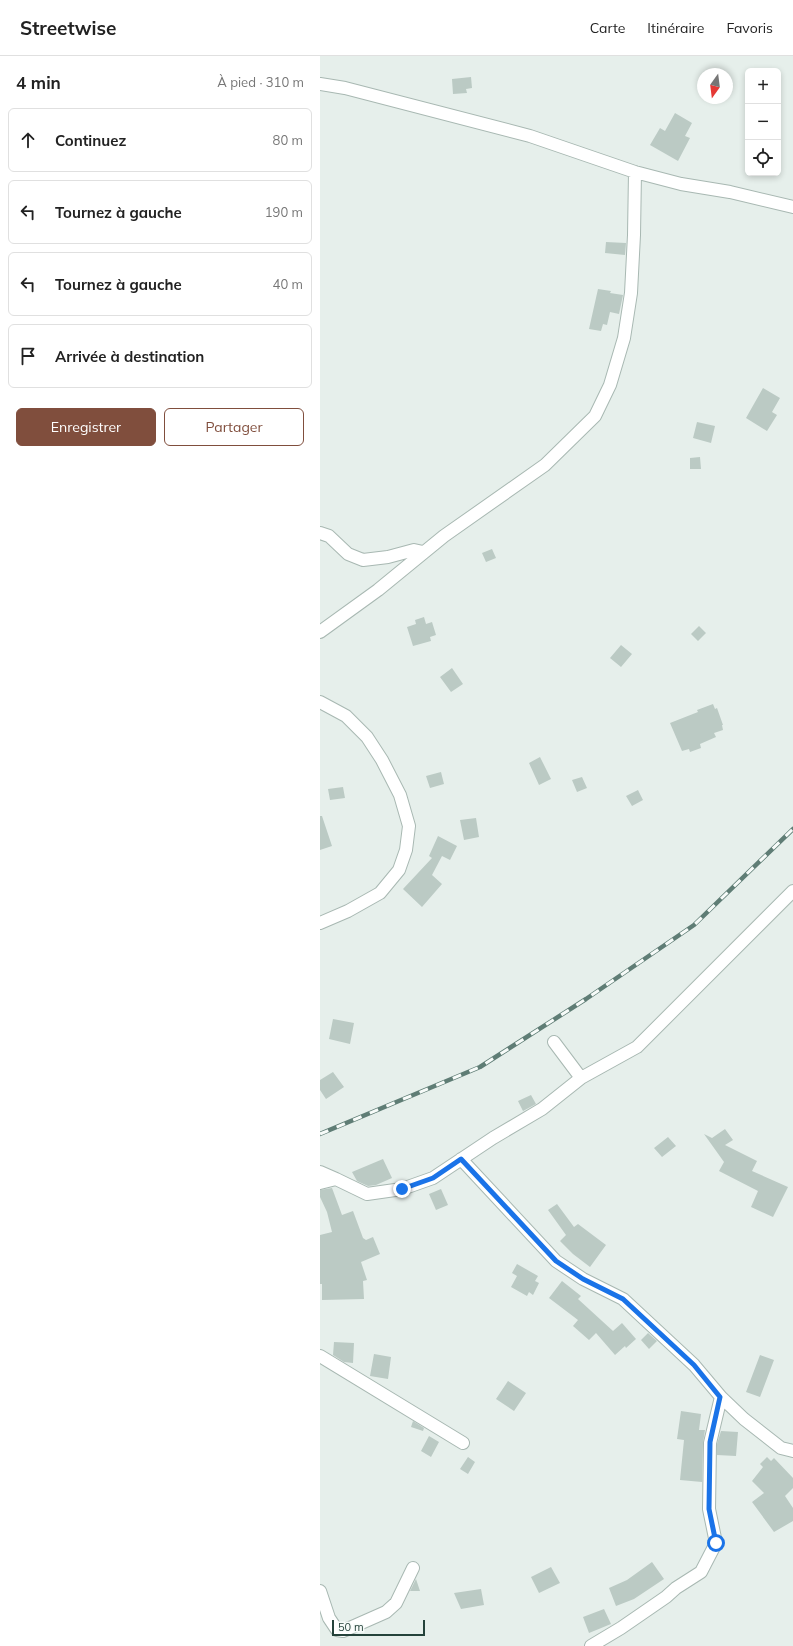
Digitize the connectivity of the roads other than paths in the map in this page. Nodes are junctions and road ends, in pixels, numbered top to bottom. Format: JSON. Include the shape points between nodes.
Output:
{"nodes":[{"id":1,"x":320,"y":84,"type":"edge"},
{"id":2,"x":635,"y":172,"type":"junction"},
{"id":3,"x":793,"y":207,"type":"edge"},
{"id":4,"x":320,"y":533,"type":"edge"},
{"id":5,"x":423,"y":552,"type":"junction"},
{"id":6,"x":320,"y":632,"type":"edge"},
{"id":7,"x":320,"y":702,"type":"edge"},
{"id":8,"x":793,"y":891,"type":"edge"},
{"id":9,"x":320,"y":923,"type":"edge"},
{"id":10,"x":554,"y":1042,"type":"dead end"},
{"id":11,"x":581,"y":1078,"type":"junction"},
{"id":12,"x":461,"y":1159,"type":"junction"},
{"id":13,"x":320,"y":1172,"type":"edge"},
{"id":14,"x":336,"y":1180,"type":"junction"},
{"id":15,"x":320,"y":1183,"type":"edge"},
{"id":16,"x":320,"y":1356,"type":"edge"},
{"id":17,"x":720,"y":1397,"type":"junction"},
{"id":18,"x":463,"y":1443,"type":"dead end"},
{"id":19,"x":793,"y":1451,"type":"edge"},
{"id":20,"x":413,"y":1568,"type":"dead end"},
{"id":21,"x":320,"y":1591,"type":"edge"},
{"id":22,"x":591,"y":1646,"type":"edge"}],
"edges":[{"from":1,"to":2,"type":"street","via":[[345,88],[530,136]]},
{"from":2,"to":3,"type":"street"},
{"from":2,"to":5,"type":"street","via":[[631,293],[624,338],[610,384],[595,416],[545,465]]},
{"from":4,"to":5,"type":"street","via":[[329,536],[348,554],[363,560],[414,550]]},
{"from":5,"to":6,"type":"street","via":[[378,590]]},
{"from":7,"to":9,"type":"street","via":[[346,716],[367,737],[400,795],[409,826],[406,850],[399,870],[380,893]]},
{"from":8,"to":11,"type":"street","via":[[637,1047]]},
{"from":10,"to":11,"type":"street"},
{"from":11,"to":12,"type":"street","via":[[542,1109]]},
{"from":12,"to":14,"type":"street","via":[[433,1178],[402,1189],[367,1194]]},
{"from":12,"to":17,"type":"street","via":[[556,1261],[583,1279],[623,1299],[694,1365]]},
{"from":13,"to":14,"type":"street"},
{"from":14,"to":15,"type":"street"},
{"from":16,"to":18,"type":"street"},
{"from":17,"to":19,"type":"street","via":[[781,1448]]},
{"from":17,"to":22,"type":"street","via":[[710,1442],[709,1509],[716,1543],[701,1572]]},
{"from":20,"to":21,"type":"street","via":[[396,1603],[386,1612],[343,1631],[337,1630],[329,1618]]}]}
